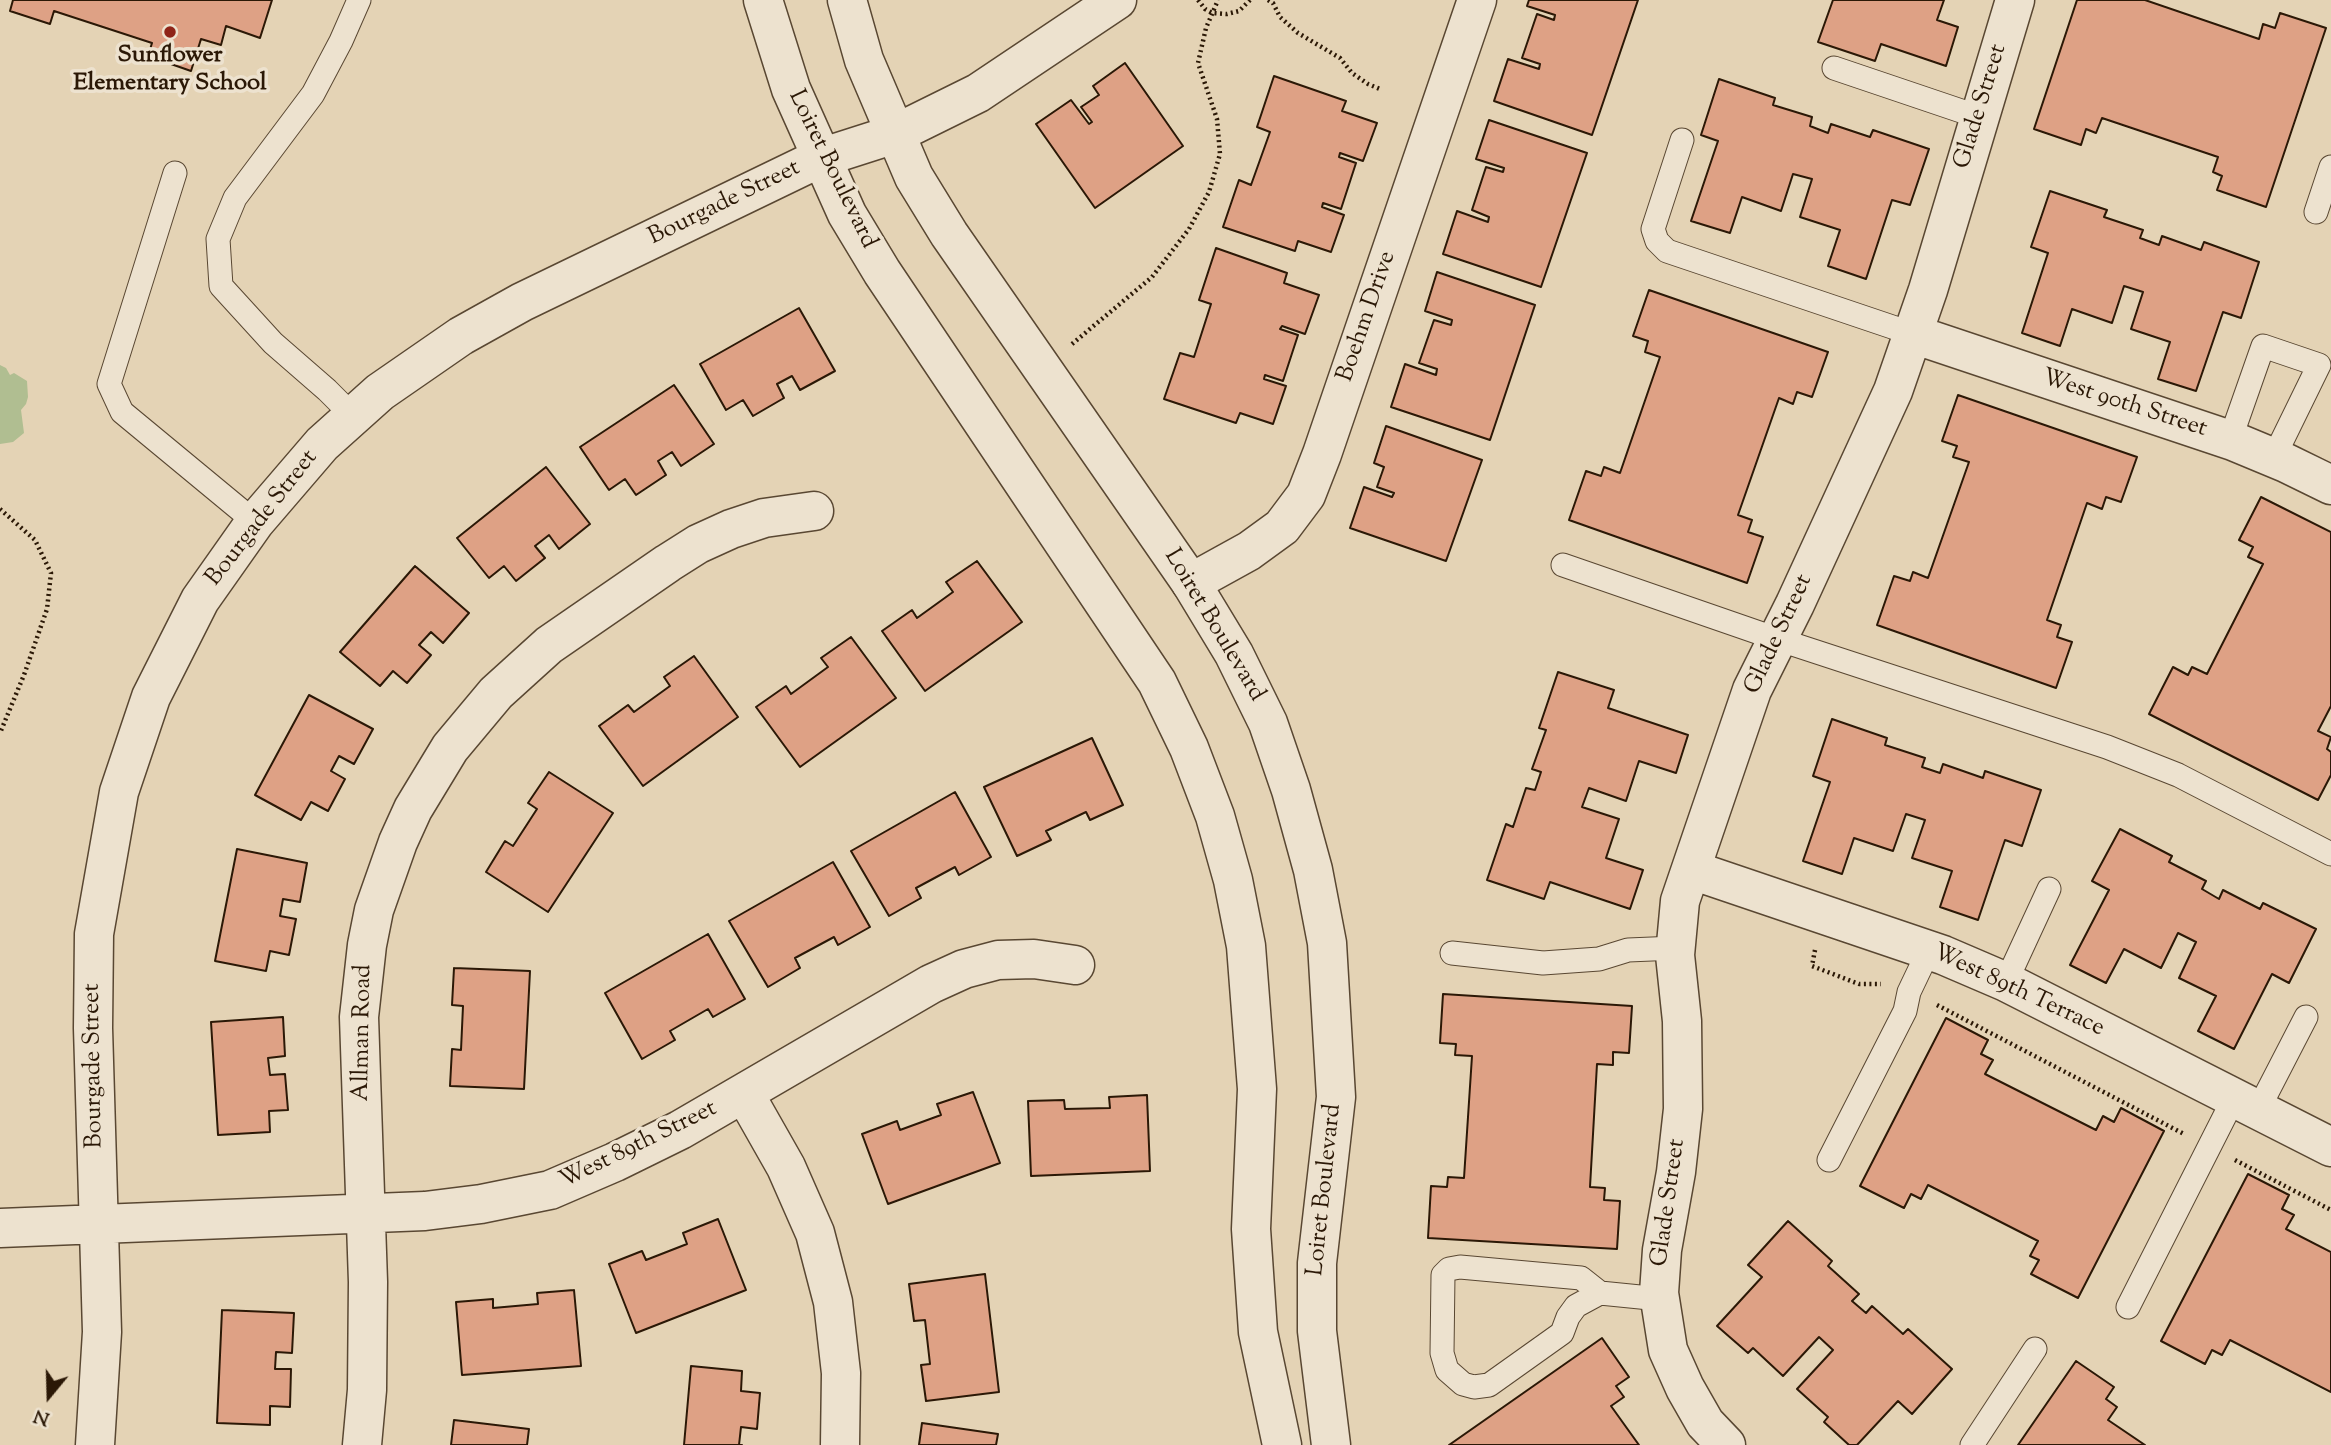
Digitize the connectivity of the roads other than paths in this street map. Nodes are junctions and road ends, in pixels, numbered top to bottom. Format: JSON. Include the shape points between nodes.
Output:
{"nodes":[{"id":1,"x":359,"y":0,"type":"edge"},
{"id":2,"x":763,"y":0,"type":"edge"},
{"id":3,"x":847,"y":0,"type":"edge"},
{"id":4,"x":1116,"y":0,"type":"edge"},
{"id":5,"x":1477,"y":0,"type":"edge"},
{"id":6,"x":2015,"y":0,"type":"edge"},
{"id":7,"x":1834,"y":68,"type":"dead end"},
{"id":8,"x":1979,"y":117,"type":"junction"},
{"id":9,"x":895,"y":134,"type":"junction"},
{"id":10,"x":1682,"y":140,"type":"dead end"},
{"id":11,"x":821,"y":158,"type":"junction"},
{"id":12,"x":2331,"y":167,"type":"edge"},
{"id":13,"x":175,"y":173,"type":"dead end"},
{"id":14,"x":2316,"y":212,"type":"dead end"},
{"id":15,"x":1913,"y":334,"type":"junction"},
{"id":16,"x":353,"y":416,"type":"junction"},
{"id":17,"x":2230,"y":440,"type":"junction"},
{"id":18,"x":2273,"y":457,"type":"junction"},
{"id":19,"x":2331,"y":485,"type":"edge"},
{"id":20,"x":814,"y":511,"type":"dead end"},
{"id":21,"x":255,"y":522,"type":"junction"},
{"id":22,"x":1563,"y":565,"type":"dead end"},
{"id":23,"x":1191,"y":583,"type":"junction"},
{"id":24,"x":1777,"y":639,"type":"junction"},
{"id":25,"x":2331,"y":854,"type":"edge"},
{"id":26,"x":1692,"y":870,"type":"junction"},
{"id":27,"x":2049,"y":889,"type":"dead end"},
{"id":28,"x":1676,"y":948,"type":"junction"},
{"id":29,"x":1929,"y":950,"type":"junction"},
{"id":30,"x":1452,"y":953,"type":"dead end"},
{"id":31,"x":1075,"y":965,"type":"dead end"},
{"id":32,"x":2006,"y":982,"type":"junction"},
{"id":33,"x":2306,"y":1017,"type":"dead end"},
{"id":34,"x":744,"y":1093,"type":"junction"},
{"id":35,"x":2246,"y":1104,"type":"junction"},
{"id":36,"x":2331,"y":1147,"type":"edge"},
{"id":37,"x":1829,"y":1160,"type":"dead end"},
{"id":38,"x":365,"y":1214,"type":"junction"},
{"id":39,"x":99,"y":1223,"type":"junction"},
{"id":40,"x":0,"y":1228,"type":"edge"},
{"id":41,"x":1600,"y":1293,"type":"junction"},
{"id":42,"x":1660,"y":1296,"type":"junction"},
{"id":43,"x":2127,"y":1307,"type":"dead end"},
{"id":44,"x":2035,"y":1349,"type":"dead end"},
{"id":45,"x":95,"y":1445,"type":"edge"},
{"id":46,"x":362,"y":1445,"type":"edge"},
{"id":47,"x":840,"y":1445,"type":"edge"},
{"id":48,"x":1282,"y":1445,"type":"edge"},
{"id":49,"x":1331,"y":1445,"type":"edge"},
{"id":50,"x":1726,"y":1445,"type":"edge"},
{"id":51,"x":1972,"y":1445,"type":"edge"}],
"edges":[{"from":1,"to":16,"type":"lane","via":[[313,94],[235,198],[218,239],[221,286],[262,332]]},
{"from":2,"to":11,"type":"street","name":"Loiret Boulevard","via":[[791,89]]},
{"from":3,"to":9,"type":"street","name":"Loiret Boulevard","via":[[864,60]]},
{"from":4,"to":9,"type":"street","name":"Bourgade Street","via":[[978,93]]},
{"from":5,"to":23,"type":"street","name":"Boehm Drive","via":[[1306,495],[1282,527]]},
{"from":6,"to":8,"type":"street","name":"Glade Street"},
{"from":7,"to":8,"type":"lane"},
{"from":8,"to":15,"type":"street","name":"Glade Street"},
{"from":9,"to":11,"type":"street","name":"Bourgade Street"},
{"from":9,"to":23,"type":"street","name":"Loiret Boulevard","via":[[914,177],[949,234]]},
{"from":10,"to":15,"type":"lane","via":[[1653,229],[1667,251]]},
{"from":11,"to":16,"type":"street","name":"Bourgade Street","via":[[522,302],[461,336]]},
{"from":11,"to":48,"type":"street","name":"Loiret Boulevard","via":[[882,272],[1157,682],[1215,816],[1246,946],[1257,1089],[1251,1229],[1258,1332]]},
{"from":12,"to":14,"type":"lane"},
{"from":13,"to":21,"type":"lane","via":[[109,384],[122,412]]},
{"from":15,"to":17,"type":"street","name":"West 90th Street"},
{"from":15,"to":24,"type":"street","name":"Glade Street","via":[[1893,391]]},
{"from":16,"to":21,"type":"street","name":"Bourgade Street","via":[[322,444]]},
{"from":17,"to":18,"type":"street","name":"West 90th Street"},
{"from":17,"to":18,"type":"lane","via":[[2263,346],[2319,365]]},
{"from":18,"to":19,"type":"street","name":"West 90th Street"},
{"from":20,"to":38,"type":"street","name":"Allman Road","via":[[764,518],[731,529],[668,563],[549,645],[496,693],[450,748],[412,809],[398,842],[367,945],[359,1017]]},
{"from":21,"to":39,"type":"street","name":"Bourgade Street","via":[[200,600],[151,696],[119,792],[94,934]]},
{"from":22,"to":24,"type":"lane"},
{"from":23,"to":49,"type":"street","name":"Loiret Boulevard","via":[[1268,723],[1314,870],[1327,943],[1336,1097],[1317,1263],[1317,1331]]},
{"from":24,"to":25,"type":"lane","via":[[2107,747],[2178,775]]},
{"from":24,"to":26,"type":"street","name":"Glade Street","via":[[1752,690]]},
{"from":26,"to":28,"type":"street","name":"Glade Street","via":[[1680,901]]},
{"from":26,"to":29,"type":"street","name":"West 89th Terrace"},
{"from":27,"to":32,"type":"lane"},
{"from":28,"to":30,"type":"lane","via":[[1543,963]]},
{"from":28,"to":42,"type":"street","name":"Glade Street","via":[[1683,1109],[1661,1250]]},
{"from":29,"to":32,"type":"street","name":"West 89th Terrace"},
{"from":29,"to":37,"type":"lane","via":[[1905,1011]]},
{"from":31,"to":34,"type":"street","name":"West 89th Street","via":[[998,960],[964,969]]},
{"from":32,"to":35,"type":"street","name":"West 89th Terrace"},
{"from":33,"to":35,"type":"lane"},
{"from":34,"to":38,"type":"street","name":"West 89th Street","via":[[680,1130],[550,1190],[481,1204]]},
{"from":34,"to":47,"type":"street","via":[[786,1167],[815,1233],[835,1314],[841,1373]]},
{"from":35,"to":36,"type":"street","name":"West 89th Terrace"},
{"from":35,"to":43,"type":"lane"},
{"from":38,"to":39,"type":"street","name":"West 89th Street"},
{"from":38,"to":46,"type":"street","name":"Allman Road","via":[[368,1376]]},
{"from":39,"to":40,"type":"street","name":"West 89th Street"},
{"from":39,"to":45,"type":"street","name":"Bourgade Street","via":[[102,1332]]},
{"from":41,"to":41,"type":"lane","via":[[1581,1279],[1449,1269],[1443,1275],[1442,1353],[1447,1370],[1463,1384],[1489,1385],[1562,1334],[1576,1306]]},
{"from":41,"to":42,"type":"lane"},
{"from":42,"to":50,"type":"street","via":[[1668,1350],[1705,1423]]},
{"from":44,"to":51,"type":"lane"}]}
